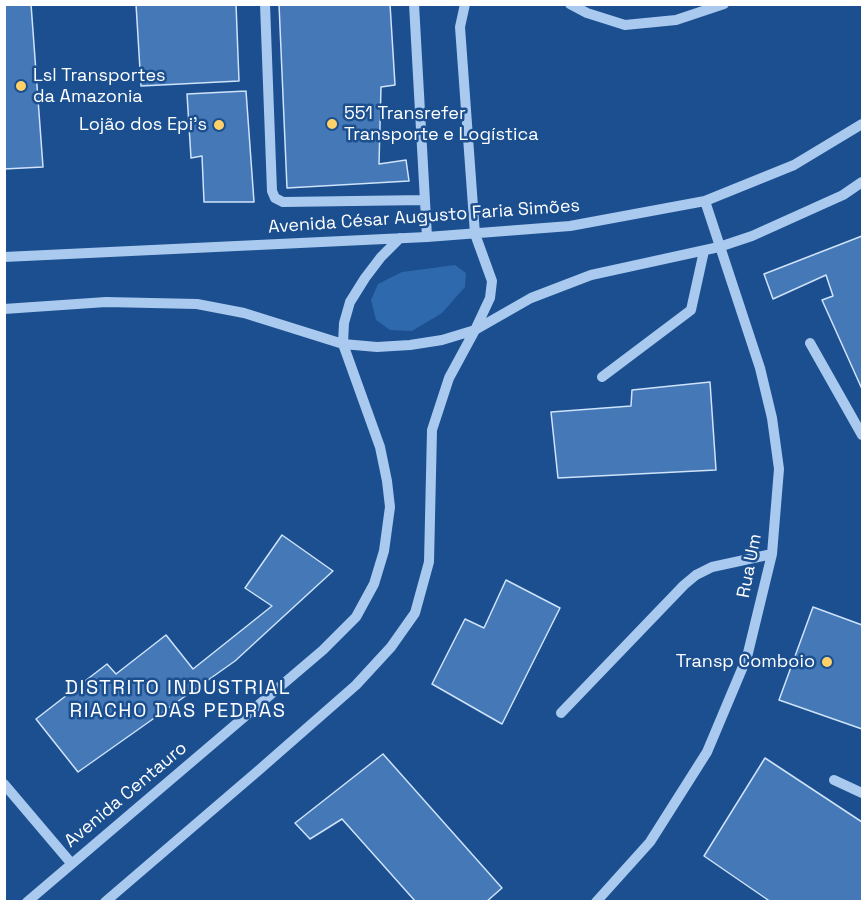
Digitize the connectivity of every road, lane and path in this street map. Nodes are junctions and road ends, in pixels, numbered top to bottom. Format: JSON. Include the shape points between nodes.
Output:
{"nodes":[{"id":1,"x":265,"y":4,"type":"edge"},
{"id":2,"x":414,"y":4,"type":"edge"},
{"id":3,"x":465,"y":4,"type":"edge"},
{"id":4,"x":570,"y":4,"type":"edge"},
{"id":5,"x":724,"y":4,"type":"edge"},
{"id":6,"x":862,"y":124,"type":"edge"},
{"id":7,"x":862,"y":182,"type":"edge"},
{"id":8,"x":425,"y":200,"type":"junction"},
{"id":9,"x":705,"y":201,"type":"junction"},
{"id":10,"x":475,"y":234,"type":"junction"},
{"id":11,"x":427,"y":237,"type":"junction"},
{"id":12,"x":400,"y":238,"type":"junction"},
{"id":13,"x":719,"y":247,"type":"junction"},
{"id":14,"x":704,"y":250,"type":"junction"},
{"id":15,"x":4,"y":256,"type":"edge"},
{"id":16,"x":4,"y":309,"type":"edge"},
{"id":17,"x":475,"y":330,"type":"junction"},
{"id":18,"x":810,"y":343,"type":"dead end"},
{"id":19,"x":343,"y":344,"type":"junction"},
{"id":20,"x":602,"y":376,"type":"dead end"},
{"id":21,"x":862,"y":435,"type":"edge"},
{"id":22,"x":772,"y":554,"type":"junction"},
{"id":23,"x":561,"y":712,"type":"dead end"},
{"id":24,"x":834,"y":780,"type":"dead end"},
{"id":25,"x":4,"y":784,"type":"edge"},
{"id":26,"x":862,"y":793,"type":"edge"},
{"id":27,"x":71,"y":863,"type":"junction"},
{"id":28,"x":27,"y":902,"type":"edge"},
{"id":29,"x":105,"y":902,"type":"edge"},
{"id":30,"x":596,"y":902,"type":"edge"}],
"edges":[{"from":1,"to":8,"type":"street","via":[[275,198],[283,202]]},
{"from":2,"to":8,"type":"street"},
{"from":3,"to":10,"type":"street","via":[[460,27]]},
{"from":4,"to":5,"type":"street","via":[[625,25],[676,20]]},
{"from":6,"to":9,"type":"street","name":"Avenida César Augusto Faria Simões","via":[[794,165]]},
{"from":7,"to":13,"type":"street","via":[[843,195]]},
{"from":8,"to":11,"type":"street"},
{"from":9,"to":10,"type":"street","name":"Avenida César Augusto Faria Simões","via":[[570,226]]},
{"from":9,"to":13,"type":"street","name":"Rua Um"},
{"from":10,"to":11,"type":"street","name":"Avenida César Augusto Faria Simões"},
{"from":10,"to":17,"type":"street","via":[[492,281],[490,297]]},
{"from":11,"to":12,"type":"street","name":"Avenida César Augusto Faria Simões"},
{"from":12,"to":15,"type":"street","name":"Avenida César Augusto Faria Simões"},
{"from":12,"to":19,"type":"street","via":[[381,257],[350,302]]},
{"from":13,"to":14,"type":"street"},
{"from":13,"to":22,"type":"street","name":"Rua Um","via":[[760,368],[772,418],[779,469]]},
{"from":14,"to":17,"type":"street","via":[[591,275],[531,298]]},
{"from":14,"to":20,"type":"street","via":[[691,310]]},
{"from":16,"to":19,"type":"street","via":[[106,302],[197,304],[244,313]]},
{"from":17,"to":19,"type":"street","via":[[410,345]]},
{"from":17,"to":29,"type":"street","via":[[449,378],[432,430],[429,561],[415,614],[356,685]]},
{"from":18,"to":21,"type":"street"},
{"from":19,"to":27,"type":"street","name":"Avenida Centauro","via":[[380,447],[387,481],[390,507],[384,551],[374,584],[356,617],[323,650]]},
{"from":22,"to":23,"type":"street","via":[[712,567],[696,575]]},
{"from":22,"to":30,"type":"street","name":"Rua Um","via":[[747,657],[707,752],[650,842]]},
{"from":24,"to":26,"type":"street"},
{"from":25,"to":27,"type":"street"},
{"from":27,"to":28,"type":"street","name":"Avenida Centauro"}]}
